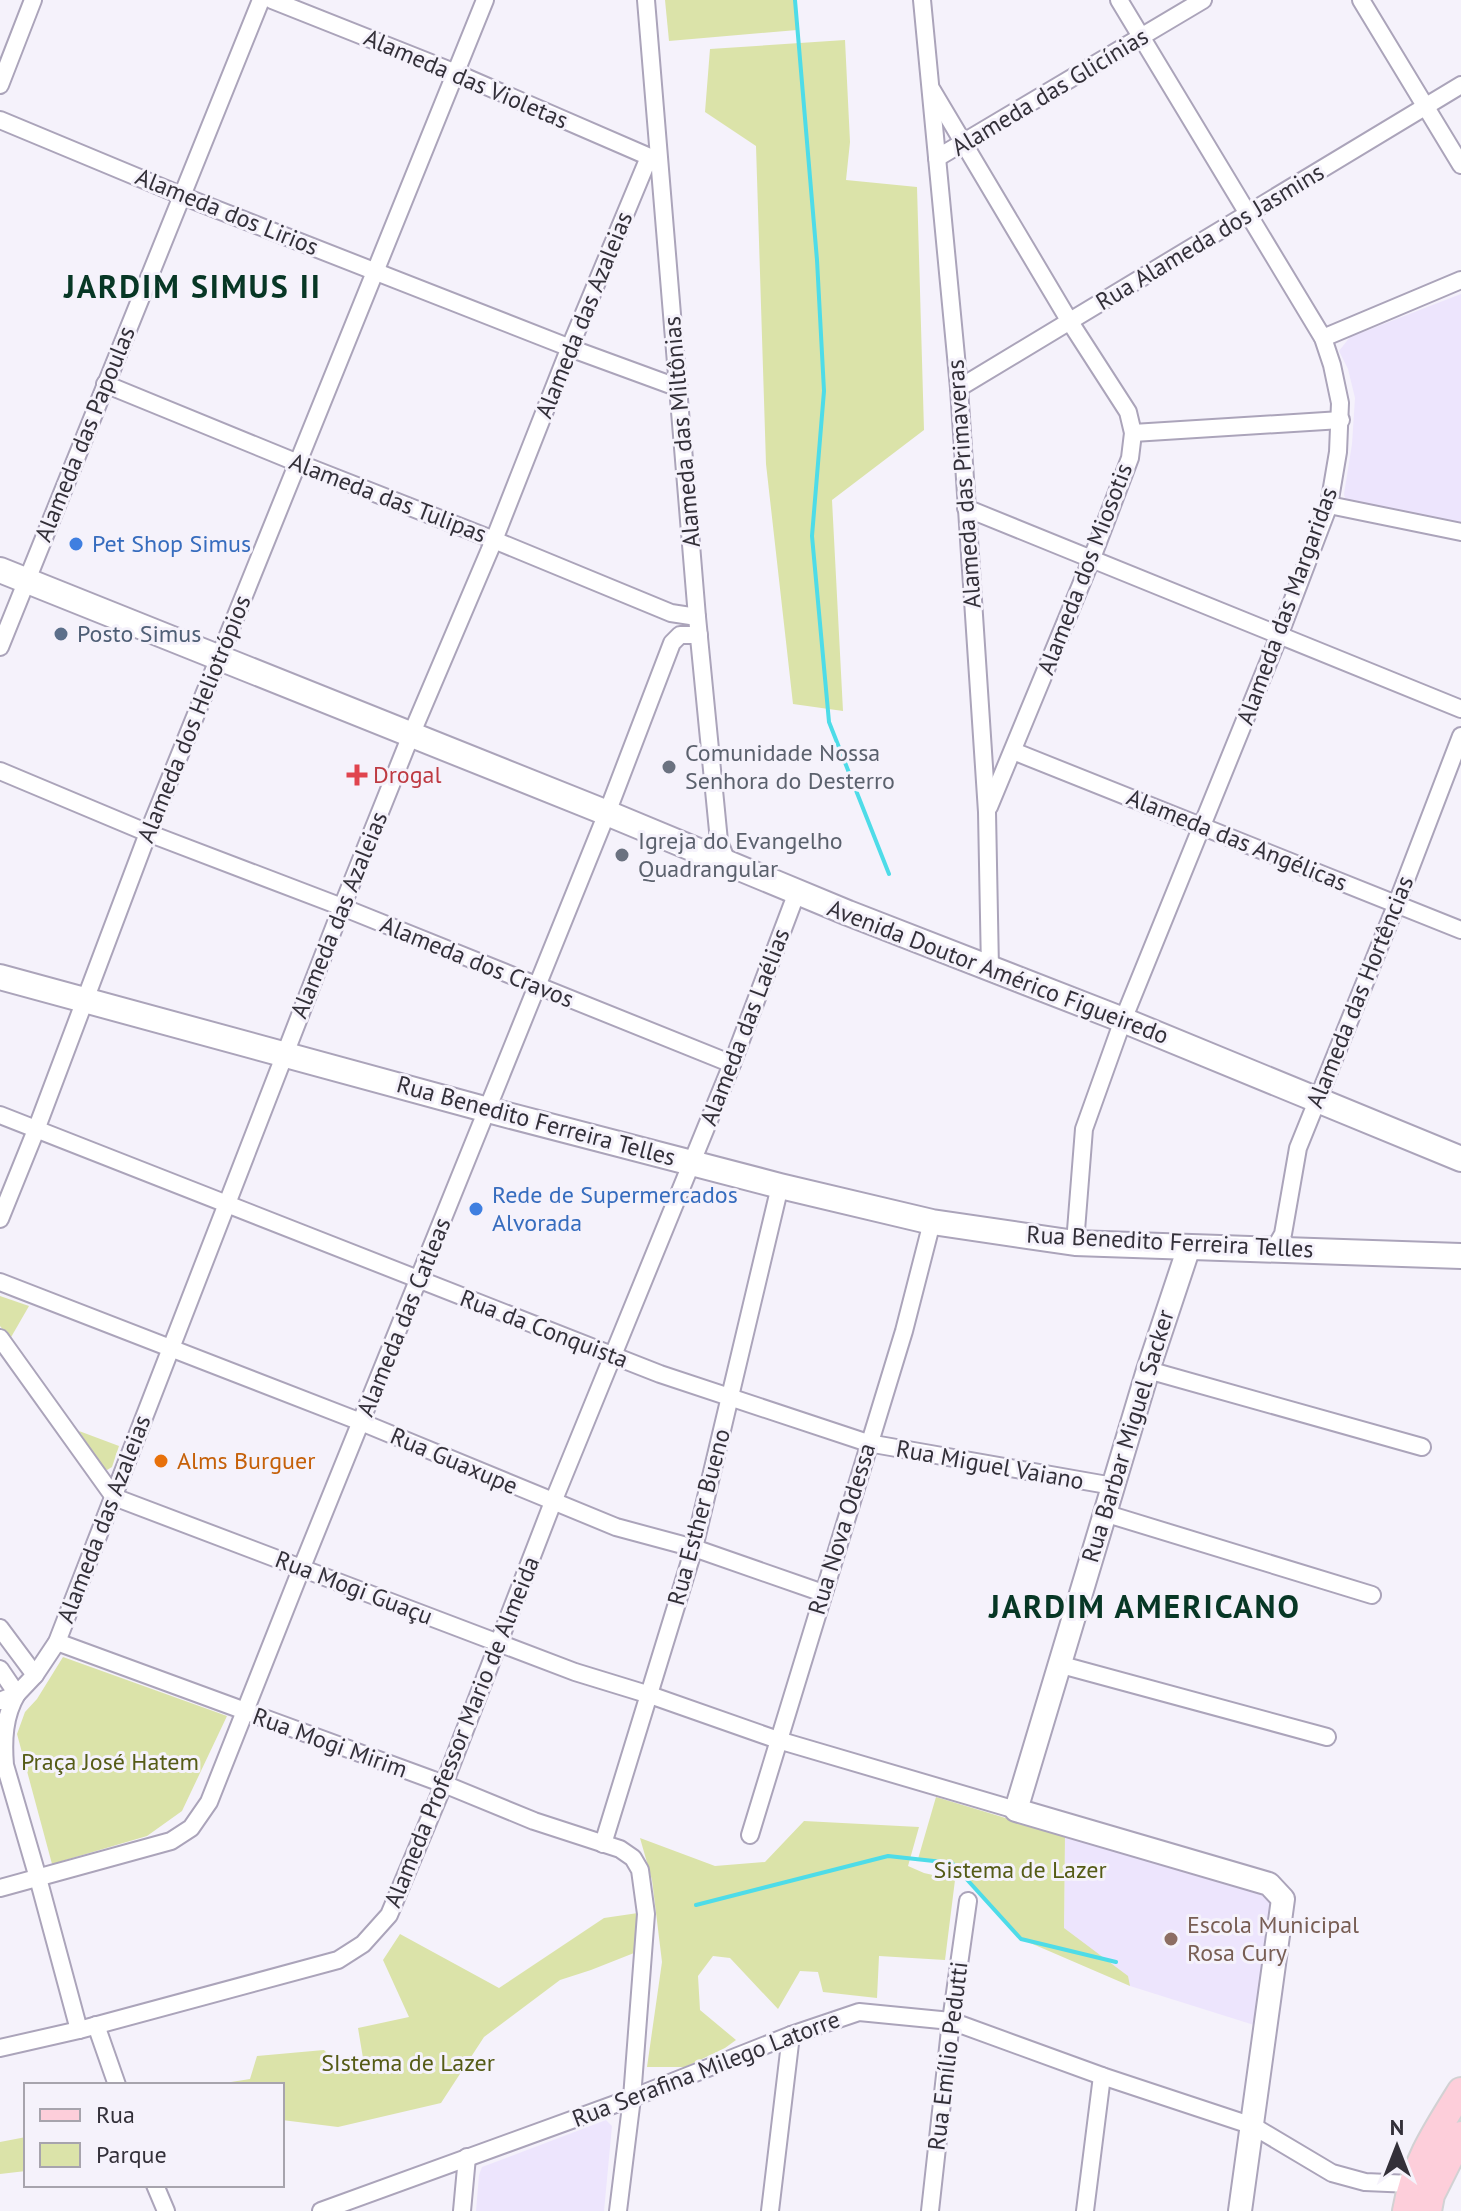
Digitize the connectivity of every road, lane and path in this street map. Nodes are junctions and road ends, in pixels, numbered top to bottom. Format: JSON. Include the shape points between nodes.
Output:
{"nodes":[{"id":1,"x":33,"y":0,"type":"edge"},
{"id":2,"x":261,"y":0,"type":"edge"},
{"id":3,"x":272,"y":0,"type":"edge"},
{"id":4,"x":485,"y":0,"type":"edge"},
{"id":5,"x":646,"y":0,"type":"edge"},
{"id":6,"x":922,"y":0,"type":"edge"},
{"id":7,"x":1119,"y":0,"type":"edge"},
{"id":8,"x":1203,"y":0,"type":"edge"},
{"id":9,"x":1361,"y":0,"type":"edge"},
{"id":10,"x":1141,"y":38,"type":"junction"},
{"id":11,"x":456,"y":73,"type":"junction"},
{"id":12,"x":0,"y":85,"type":"edge"},
{"id":13,"x":929,"y":85,"type":"junction"},
{"id":14,"x":1461,"y":85,"type":"edge"},
{"id":15,"x":1427,"y":106,"type":"junction"},
{"id":16,"x":0,"y":120,"type":"edge"},
{"id":17,"x":963,"y":143,"type":"junction"},
{"id":18,"x":937,"y":158,"type":"junction"},
{"id":19,"x":654,"y":159,"type":"junction"},
{"id":20,"x":1461,"y":165,"type":"edge"},
{"id":21,"x":181,"y":195,"type":"junction"},
{"id":22,"x":1248,"y":213,"type":"junction"},
{"id":23,"x":375,"y":270,"type":"junction"},
{"id":24,"x":1461,"y":280,"type":"edge"},
{"id":25,"x":1070,"y":322,"type":"junction"},
{"id":26,"x":1323,"y":338,"type":"junction"},
{"id":27,"x":570,"y":347,"type":"junction"},
{"id":28,"x":105,"y":384,"type":"junction"},
{"id":29,"x":679,"y":388,"type":"junction"},
{"id":30,"x":959,"y":388,"type":"junction"},
{"id":31,"x":1341,"y":420,"type":"junction"},
{"id":32,"x":1133,"y":433,"type":"junction"},
{"id":33,"x":298,"y":463,"type":"junction"},
{"id":34,"x":1329,"y":505,"type":"junction"},
{"id":35,"x":966,"y":508,"type":"junction"},
{"id":36,"x":1461,"y":532,"type":"edge"},
{"id":37,"x":494,"y":540,"type":"junction"},
{"id":38,"x":1092,"y":558,"type":"junction"},
{"id":39,"x":0,"y":570,"type":"edge"},
{"id":40,"x":25,"y":580,"type":"junction"},
{"id":41,"x":671,"y":613,"type":"junction"},
{"id":42,"x":697,"y":617,"type":"junction"},
{"id":43,"x":699,"y":635,"type":"junction"},
{"id":44,"x":1279,"y":636,"type":"junction"},
{"id":45,"x":672,"y":643,"type":"junction"},
{"id":46,"x":0,"y":647,"type":"edge"},
{"id":47,"x":218,"y":657,"type":"junction"},
{"id":48,"x":1461,"y":709,"type":"edge"},
{"id":49,"x":411,"y":735,"type":"junction"},
{"id":50,"x":1461,"y":736,"type":"edge"},
{"id":51,"x":1013,"y":751,"type":"junction"},
{"id":52,"x":0,"y":771,"type":"edge"},
{"id":53,"x":984,"y":772,"type":"junction"},
{"id":54,"x":1002,"y":777,"type":"junction"},
{"id":55,"x":987,"y":812,"type":"junction"},
{"id":56,"x":607,"y":813,"type":"junction"},
{"id":57,"x":1203,"y":826,"type":"junction"},
{"id":58,"x":148,"y":833,"type":"junction"},
{"id":59,"x":727,"y":862,"type":"junction"},
{"id":60,"x":797,"y":892,"type":"junction"},
{"id":61,"x":1397,"y":903,"type":"junction"},
{"id":62,"x":342,"y":907,"type":"junction"},
{"id":63,"x":1461,"y":930,"type":"edge"},
{"id":64,"x":990,"y":969,"type":"junction"},
{"id":65,"x":0,"y":977,"type":"edge"},
{"id":66,"x":536,"y":986,"type":"junction"},
{"id":67,"x":83,"y":1000,"type":"junction"},
{"id":68,"x":1123,"y":1020,"type":"junction"},
{"id":69,"x":285,"y":1053,"type":"junction"},
{"id":70,"x":732,"y":1064,"type":"junction"},
{"id":71,"x":1317,"y":1100,"type":"junction"},
{"id":72,"x":488,"y":1110,"type":"junction"},
{"id":73,"x":0,"y":1115,"type":"edge"},
{"id":74,"x":36,"y":1130,"type":"junction"},
{"id":75,"x":1461,"y":1159,"type":"edge"},
{"id":76,"x":691,"y":1162,"type":"junction"},
{"id":77,"x":780,"y":1186,"type":"junction"},
{"id":78,"x":227,"y":1203,"type":"junction"},
{"id":79,"x":0,"y":1219,"type":"edge"},
{"id":80,"x":932,"y":1222,"type":"junction"},
{"id":81,"x":1075,"y":1243,"type":"junction"},
{"id":82,"x":1189,"y":1247,"type":"junction"},
{"id":83,"x":1271,"y":1249,"type":"junction"},
{"id":84,"x":1461,"y":1256,"type":"edge"},
{"id":85,"x":419,"y":1280,"type":"junction"},
{"id":86,"x":0,"y":1282,"type":"edge"},
{"id":87,"x":0,"y":1338,"type":"edge"},
{"id":88,"x":170,"y":1348,"type":"junction"},
{"id":89,"x":612,"y":1355,"type":"junction"},
{"id":90,"x":1148,"y":1370,"type":"junction"},
{"id":91,"x":730,"y":1398,"type":"junction"},
{"id":92,"x":361,"y":1422,"type":"junction"},
{"id":93,"x":868,"y":1443,"type":"junction"},
{"id":94,"x":1422,"y":1447,"type":"dead end"},
{"id":95,"x":1113,"y":1486,"type":"junction"},
{"id":96,"x":114,"y":1497,"type":"junction"},
{"id":97,"x":553,"y":1502,"type":"junction"},
{"id":98,"x":1104,"y":1513,"type":"junction"},
{"id":99,"x":694,"y":1548,"type":"junction"},
{"id":100,"x":302,"y":1567,"type":"junction"},
{"id":101,"x":823,"y":1593,"type":"junction"},
{"id":102,"x":1372,"y":1595,"type":"dead end"},
{"id":103,"x":0,"y":1628,"type":"edge"},
{"id":104,"x":57,"y":1642,"type":"junction"},
{"id":105,"x":499,"y":1644,"type":"junction"},
{"id":106,"x":1058,"y":1664,"type":"junction"},
{"id":107,"x":0,"y":1669,"type":"edge"},
{"id":108,"x":35,"y":1675,"type":"junction"},
{"id":109,"x":17,"y":1694,"type":"junction"},
{"id":110,"x":650,"y":1695,"type":"junction"},
{"id":111,"x":0,"y":1701,"type":"edge"},
{"id":112,"x":245,"y":1712,"type":"junction"},
{"id":113,"x":1327,"y":1737,"type":"dead end"},
{"id":114,"x":778,"y":1740,"type":"junction"},
{"id":115,"x":2,"y":1759,"type":"edge"},
{"id":116,"x":444,"y":1784,"type":"junction"},
{"id":117,"x":1016,"y":1810,"type":"junction"},
{"id":118,"x":750,"y":1835,"type":"dead end"},
{"id":119,"x":603,"y":1844,"type":"junction"},
{"id":120,"x":38,"y":1878,"type":"junction"},
{"id":121,"x":0,"y":1888,"type":"edge"},
{"id":122,"x":968,"y":1901,"type":"dead end"},
{"id":123,"x":951,"y":2021,"type":"junction"},
{"id":124,"x":96,"y":2025,"type":"junction"},
{"id":125,"x":79,"y":2030,"type":"junction"},
{"id":126,"x":791,"y":2035,"type":"junction"},
{"id":127,"x":0,"y":2048,"type":"edge"},
{"id":128,"x":1102,"y":2076,"type":"junction"},
{"id":129,"x":116,"y":2083,"type":"edge"},
{"id":130,"x":1461,"y":2091,"type":"edge"},
{"id":131,"x":632,"y":2098,"type":"junction"},
{"id":132,"x":1253,"y":2126,"type":"junction"},
{"id":133,"x":1461,"y":2135,"type":"edge"},
{"id":134,"x":467,"y":2157,"type":"junction"},
{"id":135,"x":1411,"y":2184,"type":"junction"},
{"id":136,"x":156,"y":2187,"type":"edge"},
{"id":137,"x":166,"y":2211,"type":"edge"},
{"id":138,"x":321,"y":2211,"type":"edge"},
{"id":139,"x":462,"y":2211,"type":"edge"},
{"id":140,"x":618,"y":2211,"type":"edge"},
{"id":141,"x":770,"y":2211,"type":"edge"},
{"id":142,"x":930,"y":2211,"type":"edge"},
{"id":143,"x":1085,"y":2211,"type":"edge"},
{"id":144,"x":1240,"y":2211,"type":"edge"},
{"id":145,"x":1406,"y":2211,"type":"edge"},
{"id":146,"x":1428,"y":2211,"type":"edge"}],
"edges":[{"from":1,"to":12,"type":"street"},
{"from":2,"to":21,"type":"street","name":"Alameda das Papoulas"},
{"from":3,"to":11,"type":"street","name":"Alameda das Violetas"},
{"from":4,"to":11,"type":"street","name":"Alameda dos Heliotrópios"},
{"from":5,"to":19,"type":"street","name":"Alameda das Miltônias"},
{"from":6,"to":13,"type":"street","name":"Alameda das Primaveras"},
{"from":7,"to":10,"type":"street","name":"Alameda das Margaridas"},
{"from":8,"to":10,"type":"street","name":"Alameda das Glicínias"},
{"from":9,"to":15,"type":"street"},
{"from":10,"to":17,"type":"street","name":"Alameda das Glicínias"},
{"from":10,"to":22,"type":"street","name":"Alameda das Margaridas"},
{"from":11,"to":19,"type":"street","name":"Alameda das Violetas"},
{"from":11,"to":23,"type":"street","name":"Alameda dos Heliotrópios"},
{"from":13,"to":17,"type":"street","name":"Alameda dos Miosotis"},
{"from":13,"to":18,"type":"street","name":"Alameda das Primaveras"},
{"from":14,"to":15,"type":"street","name":"Rua Alameda dos Jasmins"},
{"from":15,"to":20,"type":"street"},
{"from":15,"to":22,"type":"street","name":"Rua Alameda dos Jasmins"},
{"from":16,"to":21,"type":"street","name":"Alameda dos Lirios"},
{"from":17,"to":18,"type":"street","name":"Alameda das Glicínias"},
{"from":17,"to":25,"type":"street","name":"Alameda dos Miosotis"},
{"from":18,"to":30,"type":"street","name":"Alameda das Primaveras"},
{"from":19,"to":27,"type":"street","name":"Alameda das Azaleias"},
{"from":19,"to":29,"type":"street","name":"Alameda das Miltônias"},
{"from":21,"to":23,"type":"street","name":"Alameda dos Lirios"},
{"from":21,"to":28,"type":"street","name":"Alameda das Papoulas"},
{"from":22,"to":25,"type":"street","name":"Rua Alameda dos Jasmins"},
{"from":22,"to":26,"type":"street","name":"Alameda das Margaridas"},
{"from":23,"to":27,"type":"street","name":"Alameda dos Lirios"},
{"from":23,"to":33,"type":"street","name":"Alameda dos Heliotrópios"},
{"from":24,"to":26,"type":"street"},
{"from":25,"to":30,"type":"street","name":"Rua Alameda dos Jasmins"},
{"from":25,"to":32,"type":"street","name":"Alameda dos Miosotis","via":[[1128,412]]},
{"from":26,"to":31,"type":"street","name":"Alameda das Margaridas"},
{"from":27,"to":29,"type":"street","name":"Alameda dos Lirios"},
{"from":27,"to":37,"type":"street","name":"Alameda das Azaleias"},
{"from":28,"to":33,"type":"street","name":"Alameda das Tulipas"},
{"from":28,"to":40,"type":"street","name":"Alameda das Papoulas"},
{"from":29,"to":42,"type":"street","name":"Alameda das Miltônias"},
{"from":30,"to":35,"type":"street","name":"Alameda das Primaveras"},
{"from":31,"to":32,"type":"street"},
{"from":31,"to":34,"type":"street","name":"Alameda das Margaridas"},
{"from":32,"to":38,"type":"street","name":"Alameda dos Miosotis","via":[[1130,458]]},
{"from":33,"to":37,"type":"street","name":"Alameda das Tulipas"},
{"from":33,"to":47,"type":"street","name":"Alameda dos Heliotrópios"},
{"from":34,"to":36,"type":"street"},
{"from":34,"to":44,"type":"street","name":"Alameda das Margaridas"},
{"from":35,"to":38,"type":"street"},
{"from":35,"to":53,"type":"street","name":"Alameda das Primaveras"},
{"from":37,"to":41,"type":"street","name":"Alameda das Tulipas"},
{"from":37,"to":49,"type":"street","name":"Alameda das Azaleias"},
{"from":38,"to":44,"type":"street"},
{"from":38,"to":51,"type":"street","name":"Alameda dos Miosotis"},
{"from":39,"to":40,"type":"main road","name":"Avenida Doutor Américo Figueiredo"},
{"from":40,"to":46,"type":"street","name":"Alameda das Papoulas"},
{"from":40,"to":47,"type":"main road","name":"Avenida Doutor Américo Figueiredo"},
{"from":41,"to":42,"type":"street","name":"Alameda das Tulipas"},
{"from":41,"to":45,"type":"street","via":[[677,624]]},
{"from":42,"to":43,"type":"street","name":"Alameda das Miltônias"},
{"from":43,"to":45,"type":"street","via":[[680,635]]},
{"from":43,"to":59,"type":"street","name":"Alameda das Miltônias","via":[[719,841]]},
{"from":44,"to":48,"type":"street"},
{"from":44,"to":57,"type":"street","name":"Alameda das Margaridas"},
{"from":45,"to":56,"type":"street","name":"Alameda das Catleas"},
{"from":47,"to":49,"type":"main road","name":"Avenida Doutor Américo Figueiredo"},
{"from":47,"to":58,"type":"street","name":"Alameda dos Heliotrópios"},
{"from":49,"to":56,"type":"main road","name":"Avenida Doutor Américo Figueiredo"},
{"from":49,"to":62,"type":"street","name":"Alameda das Azaleias"},
{"from":50,"to":61,"type":"street","name":"Alameda das Hortências"},
{"from":51,"to":54,"type":"street","name":"Alameda dos Miosotis"},
{"from":51,"to":57,"type":"street","name":"Alameda das Angélicas"},
{"from":52,"to":58,"type":"street","name":"Alameda dos Cravos"},
{"from":53,"to":54,"type":"street"},
{"from":53,"to":55,"type":"street","name":"Alameda das Primaveras"},
{"from":54,"to":55,"type":"street","name":"Alameda dos Miosotis"},
{"from":55,"to":64,"type":"street","name":"Alameda das Primaveras"},
{"from":56,"to":59,"type":"main road","name":"Avenida Doutor Américo Figueiredo"},
{"from":56,"to":66,"type":"street","name":"Alameda das Catleas"},
{"from":57,"to":61,"type":"street","name":"Alameda das Angélicas"},
{"from":57,"to":68,"type":"street","name":"Alameda das Margaridas"},
{"from":58,"to":62,"type":"street","name":"Alameda dos Cravos"},
{"from":58,"to":67,"type":"street","name":"Alameda dos Heliotrópios"},
{"from":59,"to":60,"type":"main road","name":"Avenida Doutor Américo Figueiredo"},
{"from":60,"to":64,"type":"main road","name":"Avenida Doutor Américo Figueiredo"},
{"from":60,"to":70,"type":"street","name":"Alameda das Laélias"},
{"from":61,"to":63,"type":"street","name":"Alameda das Angélicas"},
{"from":61,"to":71,"type":"street","name":"Alameda das Hortências"},
{"from":62,"to":66,"type":"street","name":"Alameda dos Cravos"},
{"from":62,"to":69,"type":"street","name":"Alameda das Azaleias"},
{"from":64,"to":68,"type":"main road","name":"Avenida Doutor Américo Figueiredo"},
{"from":65,"to":67,"type":"main road","name":"Rua Benedito Ferreira Telles"},
{"from":66,"to":70,"type":"street","name":"Alameda dos Cravos"},
{"from":66,"to":72,"type":"street","name":"Alameda das Catleas"},
{"from":67,"to":69,"type":"main road","name":"Rua Benedito Ferreira Telles"},
{"from":67,"to":74,"type":"street","name":"Alameda dos Heliotrópios"},
{"from":68,"to":71,"type":"main road","name":"Avenida Doutor Américo Figueiredo"},
{"from":68,"to":81,"type":"street","name":"Alameda das Margaridas","via":[[1084,1129]]},
{"from":69,"to":72,"type":"main road","name":"Rua Benedito Ferreira Telles"},
{"from":69,"to":78,"type":"street","name":"Alameda das Azaleias"},
{"from":70,"to":76,"type":"street","name":"Alameda das Laélias"},
{"from":71,"to":75,"type":"main road","name":"Avenida Doutor Américo Figueiredo"},
{"from":71,"to":83,"type":"street","name":"Alameda das Hortências","via":[[1298,1148],[1283,1234]]},
{"from":72,"to":76,"type":"main road","name":"Rua Benedito Ferreira Telles"},
{"from":72,"to":85,"type":"street","name":"Alameda das Catleas"},
{"from":73,"to":74,"type":"street","name":"Rua da Conquista"},
{"from":74,"to":78,"type":"street","name":"Rua da Conquista"},
{"from":74,"to":79,"type":"street","name":"Alameda dos Heliotrópios"},
{"from":76,"to":77,"type":"main road","name":"Rua Benedito Ferreira Telles"},
{"from":76,"to":89,"type":"street","name":"Alameda Professor Mario de Almeida"},
{"from":77,"to":80,"type":"main road","name":"Rua Benedito Ferreira Telles"},
{"from":77,"to":91,"type":"street","name":"Rua Esther Bueno"},
{"from":78,"to":85,"type":"street","name":"Rua da Conquista"},
{"from":78,"to":88,"type":"street","name":"Alameda das Azaleias"},
{"from":80,"to":81,"type":"main road","name":"Rua Benedito Ferreira Telles"},
{"from":80,"to":93,"type":"street","name":"Rua Nova Odessa"},
{"from":81,"to":82,"type":"main road","name":"Rua Benedito Ferreira Telles"},
{"from":82,"to":83,"type":"main road","name":"Rua Benedito Ferreira Telles"},
{"from":82,"to":90,"type":"street","name":"Rua Barbar Miguel Sacker"},
{"from":83,"to":84,"type":"main road","name":"Rua Benedito Ferreira Telles"},
{"from":85,"to":89,"type":"street","name":"Rua da Conquista"},
{"from":85,"to":92,"type":"street","name":"Alameda das Catleas"},
{"from":86,"to":88,"type":"street","name":"Rua Guaxupe"},
{"from":87,"to":96,"type":"street"},
{"from":88,"to":92,"type":"street","name":"Rua Guaxupe"},
{"from":88,"to":96,"type":"street","name":"Alameda das Azaleias"},
{"from":89,"to":91,"type":"street","name":"Rua da Conquista"},
{"from":89,"to":97,"type":"street","name":"Alameda Professor Mario de Almeida"},
{"from":90,"to":94,"type":"street"},
{"from":90,"to":95,"type":"street","name":"Rua Barbar Miguel Sacker"},
{"from":91,"to":93,"type":"street","name":"Rua da Conquista"},
{"from":91,"to":99,"type":"street","name":"Rua Esther Bueno"},
{"from":92,"to":97,"type":"street","name":"Rua Guaxupe"},
{"from":92,"to":100,"type":"street","name":"Alameda das Catleas"},
{"from":93,"to":95,"type":"street","name":"Rua Miguel Vaiano"},
{"from":93,"to":101,"type":"street","name":"Rua Nova Odessa"},
{"from":95,"to":98,"type":"street","name":"Rua Barbar Miguel Sacker"},
{"from":96,"to":100,"type":"street","name":"Rua Mogi Guaçu"},
{"from":96,"to":104,"type":"street","name":"Alameda das Azaleias"},
{"from":97,"to":99,"type":"street","name":"Rua Guaxupe","via":[[616,1527]]},
{"from":97,"to":105,"type":"street","name":"Alameda Professor Mario de Almeida"},
{"from":98,"to":102,"type":"street"},
{"from":98,"to":106,"type":"street","name":"Rua Barbar Miguel Sacker"},
{"from":99,"to":101,"type":"street","name":"Rua Guaxupe"},
{"from":99,"to":110,"type":"street","name":"Rua Esther Bueno"},
{"from":100,"to":105,"type":"street","name":"Rua Mogi Guaçu"},
{"from":100,"to":112,"type":"street","name":"Alameda das Catleas"},
{"from":101,"to":114,"type":"street","name":"Rua Nova Odessa"},
{"from":103,"to":108,"type":"street"},
{"from":104,"to":108,"type":"street","name":"Alameda das Azaleias"},
{"from":104,"to":112,"type":"street","name":"Rua Mogi Mirim"},
{"from":105,"to":110,"type":"street","name":"Rua Mogi Guaçu"},
{"from":105,"to":116,"type":"street","name":"Alameda Professor Mario de Almeida"},
{"from":106,"to":113,"type":"street"},
{"from":106,"to":117,"type":"street","name":"Rua Barbar Miguel Sacker"},
{"from":107,"to":109,"type":"street"},
{"from":108,"to":109,"type":"street","name":"Alameda das Azaleias"},
{"from":109,"to":111,"type":"street"},
{"from":109,"to":115,"type":"street","via":[[9,1710]]},
{"from":110,"to":114,"type":"street","name":"Rua Mogi Guaçu"},
{"from":110,"to":119,"type":"street","name":"Rua Esther Bueno"},
{"from":112,"to":116,"type":"street","name":"Rua Mogi Mirim"},
{"from":112,"to":120,"type":"street","name":"Alameda das Catleas","via":[[209,1802],[191,1828],[171,1841]]},
{"from":114,"to":117,"type":"street","name":"Rua Mogi Guaçu"},
{"from":114,"to":118,"type":"street","name":"Rua Nova Odessa"},
{"from":115,"to":120,"type":"street"},
{"from":116,"to":119,"type":"street","name":"Rua Mogi Mirim"},
{"from":116,"to":124,"type":"street","name":"Alameda Professor Mario de Almeida","via":[[389,1915],[363,1944],[338,1960]]},
{"from":117,"to":132,"type":"street","via":[[1269,1884],[1283,1899]]},
{"from":119,"to":131,"type":"street","name":"Rua Mogi Mirim","via":[[633,1858],[640,1870],[646,1914]]},
{"from":120,"to":121,"type":"street","name":"Alameda das Catleas"},
{"from":120,"to":125,"type":"street"},
{"from":122,"to":123,"type":"street","name":"Rua Emílio Pedutti"},
{"from":123,"to":126,"type":"street","name":"Rua Serafina Milego Latorre","via":[[859,2012]]},
{"from":123,"to":128,"type":"street","name":"Rua Serafina Milego Latorre"},
{"from":123,"to":142,"type":"street","name":"Rua Emílio Pedutti"},
{"from":124,"to":125,"type":"street","name":"Alameda Professor Mario de Almeida"},
{"from":124,"to":129,"type":"street"},
{"from":125,"to":127,"type":"street","name":"Alameda Professor Mario de Almeida"},
{"from":126,"to":131,"type":"street","name":"Rua Serafina Milego Latorre"},
{"from":126,"to":141,"type":"street"},
{"from":128,"to":132,"type":"street","name":"Rua Serafina Milego Latorre"},
{"from":128,"to":143,"type":"street"},
{"from":130,"to":135,"type":"main road","via":[[1430,2140]]},
{"from":131,"to":134,"type":"street","name":"Rua Serafina Milego Latorre"},
{"from":131,"to":140,"type":"street"},
{"from":132,"to":135,"type":"street","name":"Rua Serafina Milego Latorre","via":[[1332,2173],[1365,2182]]},
{"from":132,"to":144,"type":"street"},
{"from":133,"to":146,"type":"main road"},
{"from":134,"to":138,"type":"street","name":"Rua Serafina Milego Latorre"},
{"from":134,"to":139,"type":"street"},
{"from":135,"to":145,"type":"main road"},
{"from":136,"to":137,"type":"street"}]}
